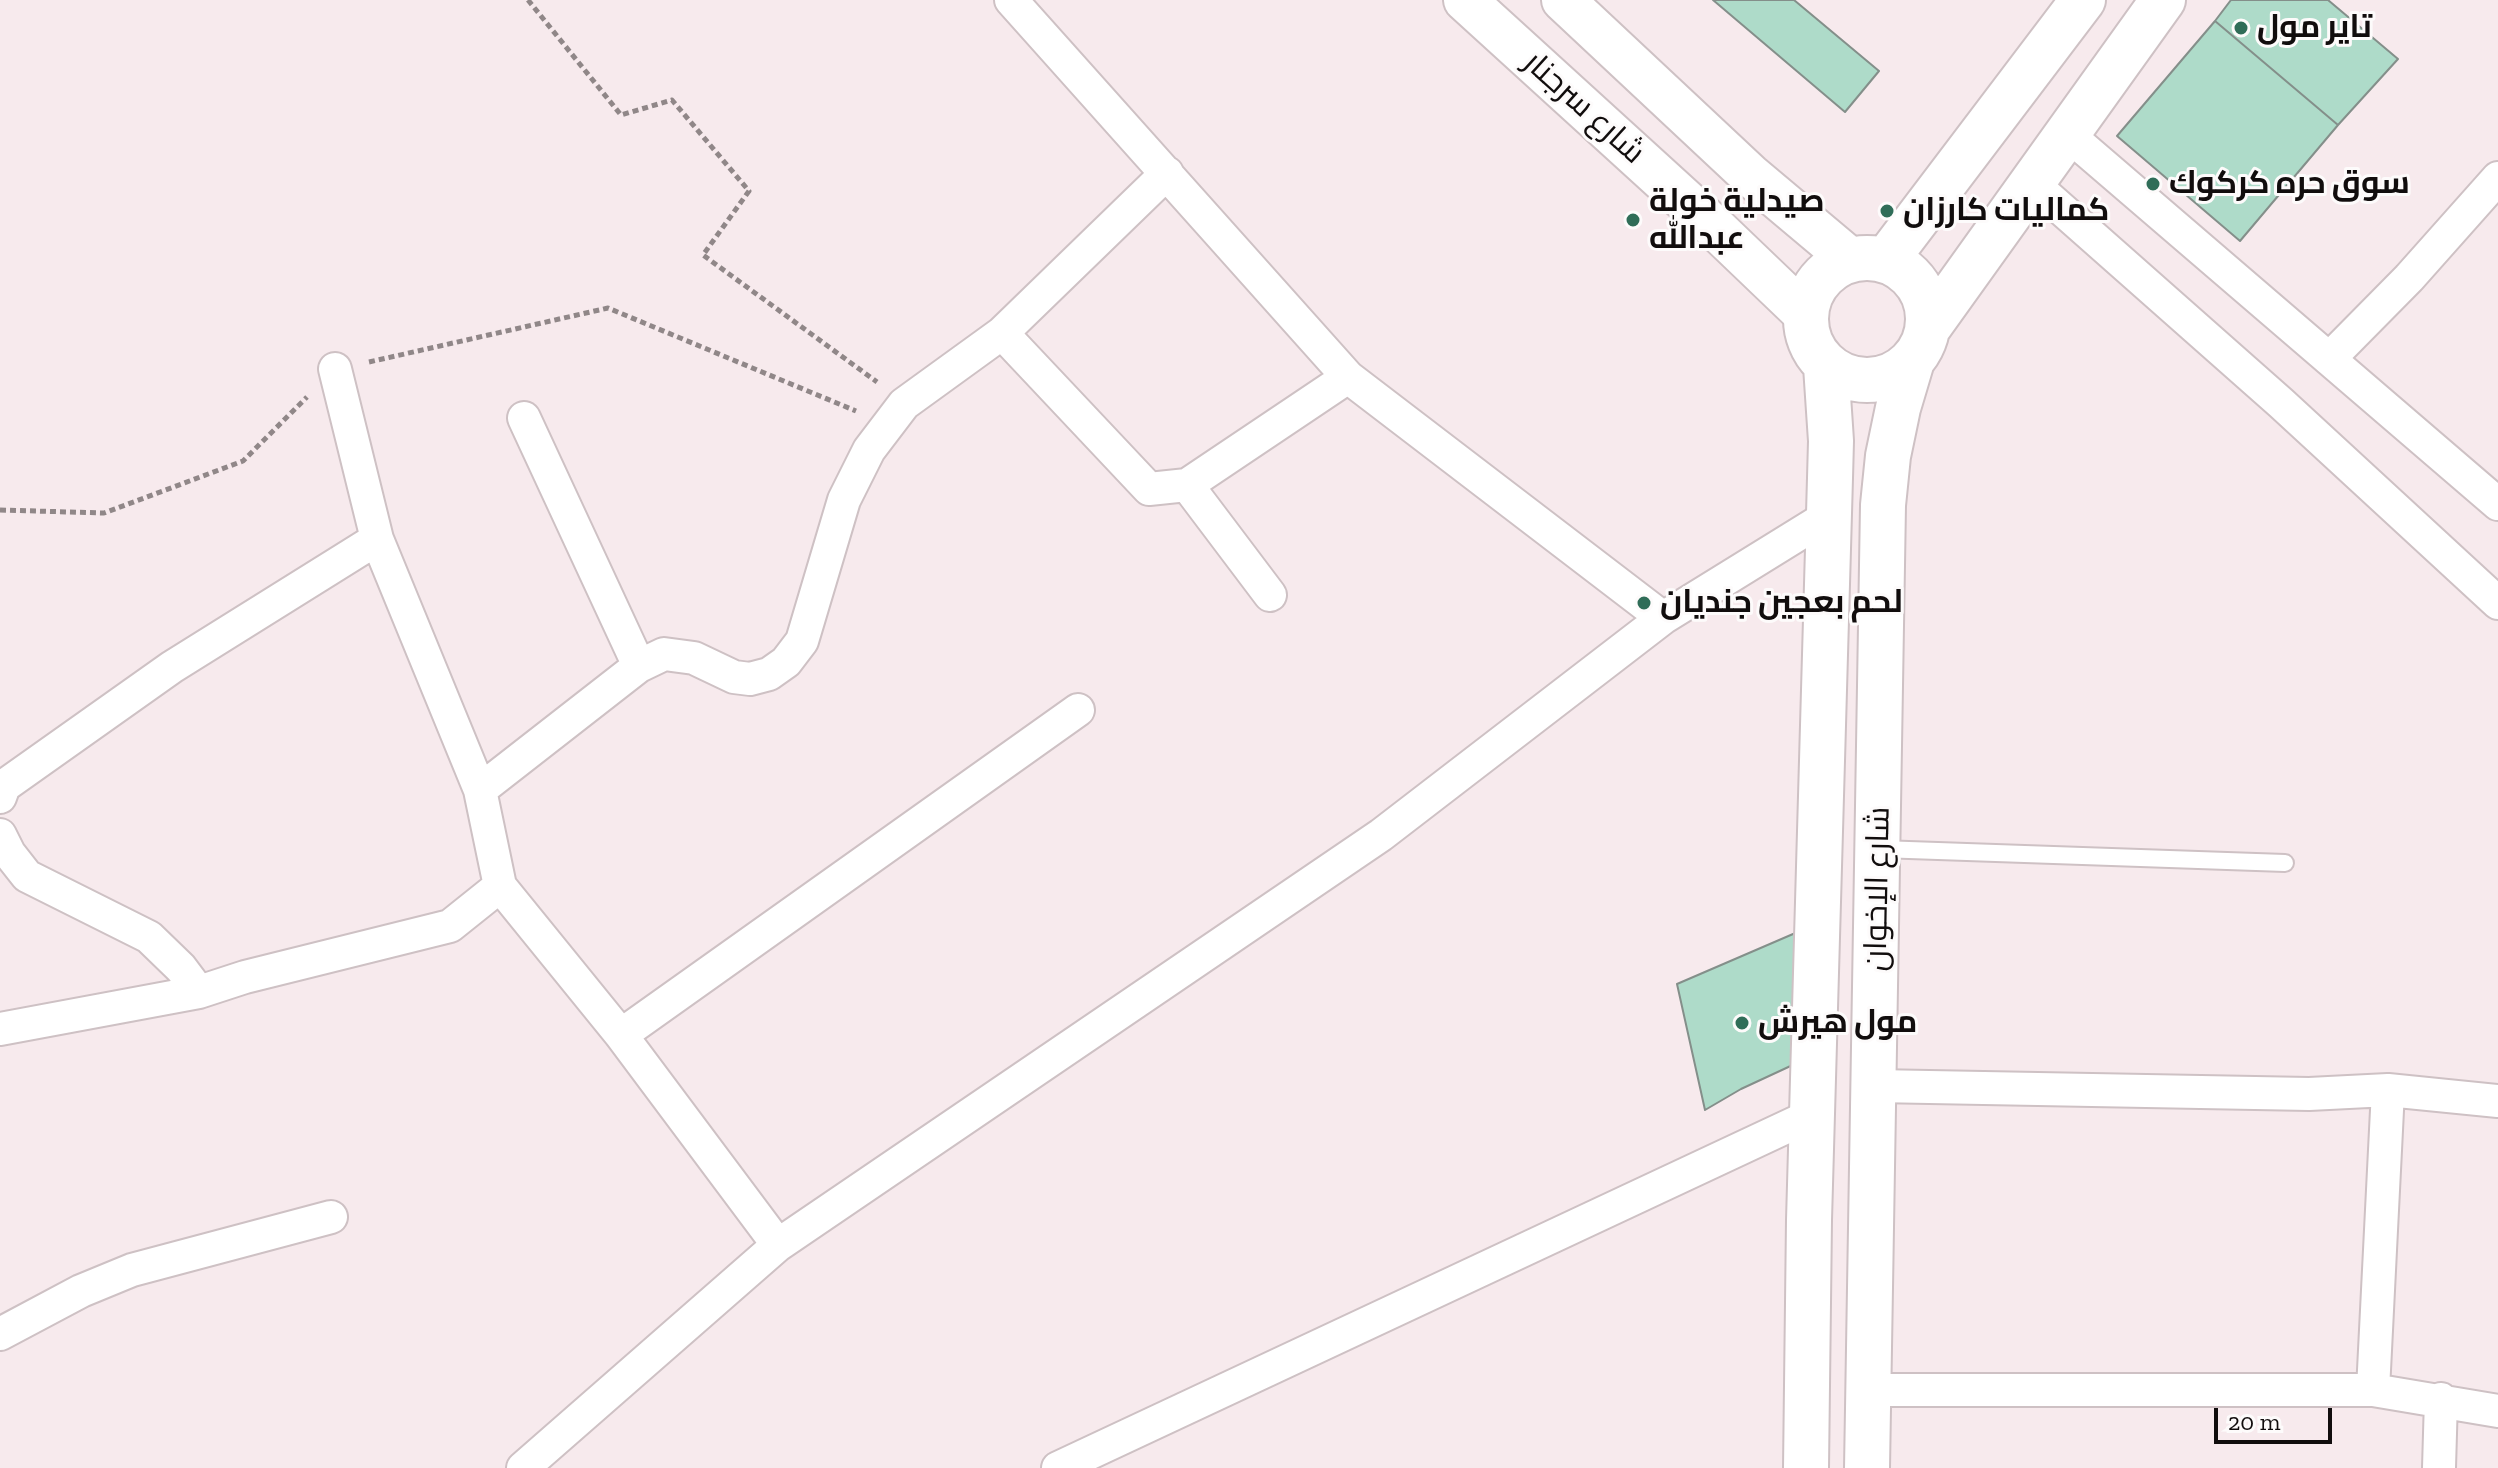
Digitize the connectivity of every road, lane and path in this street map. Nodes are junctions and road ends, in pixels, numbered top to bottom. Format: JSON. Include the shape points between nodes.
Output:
{"nodes":[{"id":1,"x":528,"y":0,"type":"edge"},
{"id":2,"x":1011,"y":0,"type":"edge"},
{"id":3,"x":1465,"y":0,"type":"edge"},
{"id":4,"x":1563,"y":0,"type":"edge"},
{"id":5,"x":2083,"y":0,"type":"edge"},
{"id":6,"x":2163,"y":0,"type":"edge"},
{"id":7,"x":2066,"y":133,"type":"junction"},
{"id":8,"x":1167,"y":173,"type":"junction"},
{"id":9,"x":1750,"y":175,"type":"junction"},
{"id":10,"x":2498,"y":178,"type":"edge"},
{"id":11,"x":2031,"y":182,"type":"junction"},
{"id":12,"x":1711,"y":224,"type":"junction"},
{"id":13,"x":1868,"y":259,"type":"junction"},
{"id":14,"x":1806,"y":315,"type":"junction"},
{"id":15,"x":1002,"y":333,"type":"junction"},
{"id":16,"x":1920,"y":344,"type":"junction"},
{"id":17,"x":2329,"y":359,"type":"junction"},
{"id":18,"x":1826,"y":366,"type":"junction"},
{"id":19,"x":335,"y":369,"type":"junction"},
{"id":20,"x":1348,"y":377,"type":"junction"},
{"id":21,"x":875,"y":395,"type":"dead end"},
{"id":22,"x":862,"y":414,"type":"dead end"},
{"id":23,"x":524,"y":418,"type":"dead end"},
{"id":24,"x":1187,"y":485,"type":"junction"},
{"id":25,"x":2498,"y":504,"type":"edge"},
{"id":26,"x":0,"y":510,"type":"edge"},
{"id":27,"x":1828,"y":516,"type":"junction"},
{"id":28,"x":377,"y":539,"type":"junction"},
{"id":29,"x":1270,"y":595,"type":"dead end"},
{"id":30,"x":2498,"y":603,"type":"edge"},
{"id":31,"x":1663,"y":618,"type":"junction"},
{"id":32,"x":639,"y":666,"type":"junction"},
{"id":33,"x":1078,"y":710,"type":"dead end"},
{"id":34,"x":480,"y":790,"type":"junction"},
{"id":35,"x":0,"y":797,"type":"edge"},
{"id":36,"x":0,"y":835,"type":"edge"},
{"id":37,"x":1878,"y":849,"type":"junction"},
{"id":38,"x":2285,"y":863,"type":"dead end"},
{"id":39,"x":500,"y":886,"type":"junction"},
{"id":40,"x":199,"y":992,"type":"junction"},
{"id":41,"x":0,"y":1029,"type":"edge"},
{"id":42,"x":621,"y":1035,"type":"junction"},
{"id":43,"x":1875,"y":1086,"type":"junction"},
{"id":44,"x":2388,"y":1090,"type":"junction"},
{"id":45,"x":2498,"y":1101,"type":"edge"},
{"id":46,"x":1812,"y":1115,"type":"junction"},
{"id":47,"x":331,"y":1217,"type":"dead end"},
{"id":48,"x":778,"y":1245,"type":"junction"},
{"id":49,"x":0,"y":1334,"type":"edge"},
{"id":50,"x":1869,"y":1390,"type":"junction"},
{"id":51,"x":2373,"y":1390,"type":"junction"},
{"id":52,"x":2441,"y":1399,"type":"junction"},
{"id":53,"x":2498,"y":1411,"type":"edge"},
{"id":54,"x":523,"y":1468,"type":"edge"},
{"id":55,"x":1058,"y":1468,"type":"edge"},
{"id":56,"x":1806,"y":1468,"type":"edge"},
{"id":57,"x":1867,"y":1468,"type":"edge"},
{"id":58,"x":2439,"y":1468,"type":"edge"}],
"edges":[{"from":1,"to":21,"type":"path","via":[[621,115],[672,100],[749,191],[703,255],[881,385]]},
{"from":2,"to":8,"type":"street"},
{"from":3,"to":12,"type":"street","name":"شارع سرجنار"},
{"from":4,"to":9,"type":"street","name":"شارع سرجنار"},
{"from":5,"to":13,"type":"main road"},
{"from":6,"to":7,"type":"main road"},
{"from":7,"to":11,"type":"main road"},
{"from":7,"to":17,"type":"street"},
{"from":8,"to":15,"type":"street"},
{"from":8,"to":20,"type":"street"},
{"from":9,"to":12,"type":"street"},
{"from":9,"to":13,"type":"street","name":"شارع سرجنار"},
{"from":10,"to":17,"type":"street"},
{"from":11,"to":16,"type":"main road"},
{"from":11,"to":30,"type":"street"},
{"from":12,"to":14,"type":"street","name":"شارع سرجنار"},
{"from":13,"to":14,"type":"main road","via":[[1833,268],[1819,280]]},
{"from":13,"to":16,"type":"main road","via":[[1902,267],[1915,279],[1928,310]]},
{"from":14,"to":18,"type":"main road","via":[[1811,343]]},
{"from":15,"to":24,"type":"street","via":[[1149,489]]},
{"from":15,"to":32,"type":"street","via":[[904,404],[869,450],[844,500],[802,641],[786,662],[750,679],[694,658],[664,654]]},
{"from":16,"to":18,"type":"main road","via":[[1898,373],[1880,379],[1861,380]]},
{"from":16,"to":37,"type":"main road","name":"شارع الإخوان","via":[[1898,408],[1883,505]]},
{"from":17,"to":25,"type":"street"},
{"from":18,"to":27,"type":"main road"},
{"from":19,"to":22,"type":"path","via":[[608,308]]},
{"from":19,"to":26,"type":"path","via":[[243,461],[104,513]]},
{"from":19,"to":28,"type":"street"},
{"from":20,"to":24,"type":"street"},
{"from":20,"to":31,"type":"street"},
{"from":23,"to":32,"type":"street"},
{"from":24,"to":29,"type":"street"},
{"from":27,"to":31,"type":"street"},
{"from":27,"to":46,"type":"main road"},
{"from":28,"to":34,"type":"street"},
{"from":28,"to":35,"type":"street","via":[[172,667],[4,786]]},
{"from":31,"to":48,"type":"street","via":[[1381,835]]},
{"from":32,"to":34,"type":"street"},
{"from":33,"to":42,"type":"street"},
{"from":34,"to":39,"type":"street"},
{"from":36,"to":40,"type":"street","via":[[27,876],[149,937]]},
{"from":37,"to":38,"type":"lane"},
{"from":37,"to":43,"type":"main road","name":"شارع الإخوان"},
{"from":39,"to":40,"type":"street","via":[[450,926]]},
{"from":39,"to":42,"type":"street"},
{"from":40,"to":41,"type":"street"},
{"from":42,"to":48,"type":"street"},
{"from":43,"to":44,"type":"street","via":[[2309,1094]]},
{"from":43,"to":50,"type":"main road","name":"شارع الإخوان"},
{"from":44,"to":45,"type":"street"},
{"from":44,"to":51,"type":"street"},
{"from":46,"to":55,"type":"street"},
{"from":46,"to":56,"type":"main road"},
{"from":47,"to":49,"type":"street","via":[[132,1270]]},
{"from":48,"to":54,"type":"street"},
{"from":50,"to":51,"type":"street"},
{"from":50,"to":57,"type":"main road","name":"شارع الإخوان"},
{"from":51,"to":52,"type":"street"},
{"from":52,"to":53,"type":"street"},
{"from":52,"to":58,"type":"street"}]}
